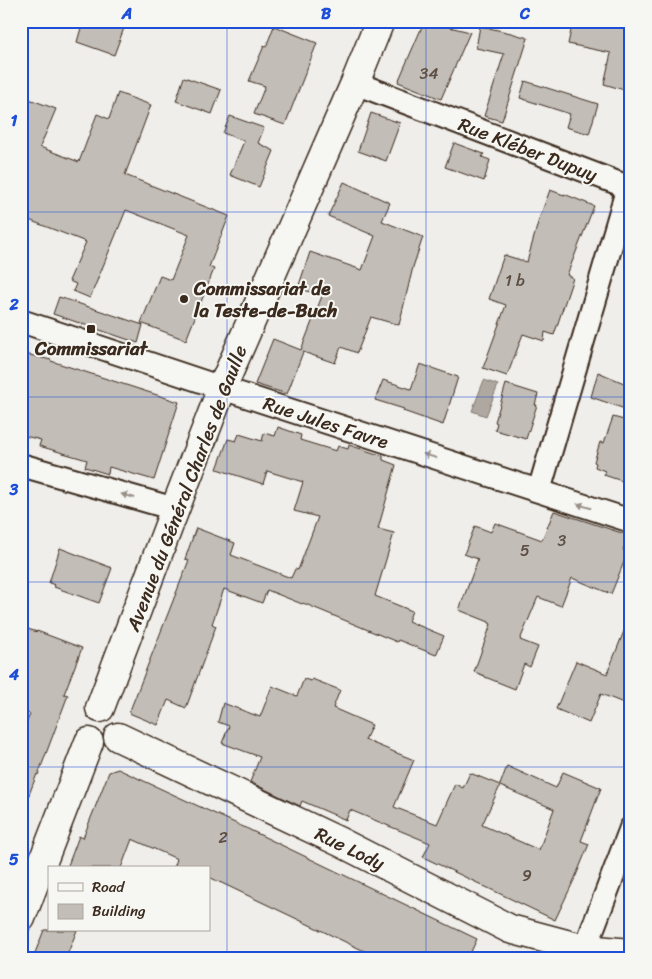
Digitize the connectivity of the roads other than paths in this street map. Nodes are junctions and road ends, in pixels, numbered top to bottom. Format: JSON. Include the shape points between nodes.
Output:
{"nodes":[{"id":1,"x":380,"y":21,"type":"edge"},
{"id":2,"x":355,"y":83,"type":"junction"},
{"id":3,"x":21,"y":321,"type":"edge"},
{"id":4,"x":222,"y":388,"type":"junction"},
{"id":5,"x":21,"y":465,"type":"edge"},
{"id":6,"x":540,"y":491,"type":"junction"},
{"id":7,"x":175,"y":510,"type":"junction"},
{"id":8,"x":631,"y":521,"type":"edge"},
{"id":9,"x":100,"y":708,"type":"junction"},
{"id":10,"x":118,"y":737,"type":"junction"},
{"id":11,"x":89,"y":742,"type":"junction"},
{"id":12,"x":631,"y":828,"type":"edge"},
{"id":13,"x":21,"y":918,"type":"edge"},
{"id":14,"x":631,"y":953,"type":"edge"},
{"id":15,"x":581,"y":954,"type":"edge"}],
"edges":[{"from":1,"to":2,"type":"street","name":"Avenue du Général Charles de Gaulle"},
{"from":2,"to":4,"type":"street","name":"Avenue du Général Charles de Gaulle"},
{"from":2,"to":6,"type":"street","name":"Rue Kléber Dupuy","via":[[628,187]]},
{"from":3,"to":4,"type":"street","name":"Rue Jules Favre"},
{"from":6,"to":4,"type":"street","name":"Rue Jules Favre","one_way":true},
{"from":4,"to":7,"type":"street","name":"Avenue du Général Charles de Gaulle"},
{"from":7,"to":5,"type":"street","one_way":true},
{"from":8,"to":6,"type":"street","name":"Rue Jules Favre","one_way":true},
{"from":7,"to":9,"type":"street","name":"Avenue du Général Charles de Gaulle"},
{"from":9,"to":10,"type":"street","via":[[113,712],[117,717],[121,728]]},
{"from":9,"to":11,"type":"street","via":[[84,719],[83,732]]},
{"from":10,"to":11,"type":"street","via":[[107,746],[95,746]]},
{"from":10,"to":15,"type":"street","name":"Rue Lody","via":[[340,842],[510,929]]},
{"from":11,"to":13,"type":"street"},
{"from":12,"to":15,"type":"street"},
{"from":14,"to":15,"type":"street","name":"Rue Lody"}]}
